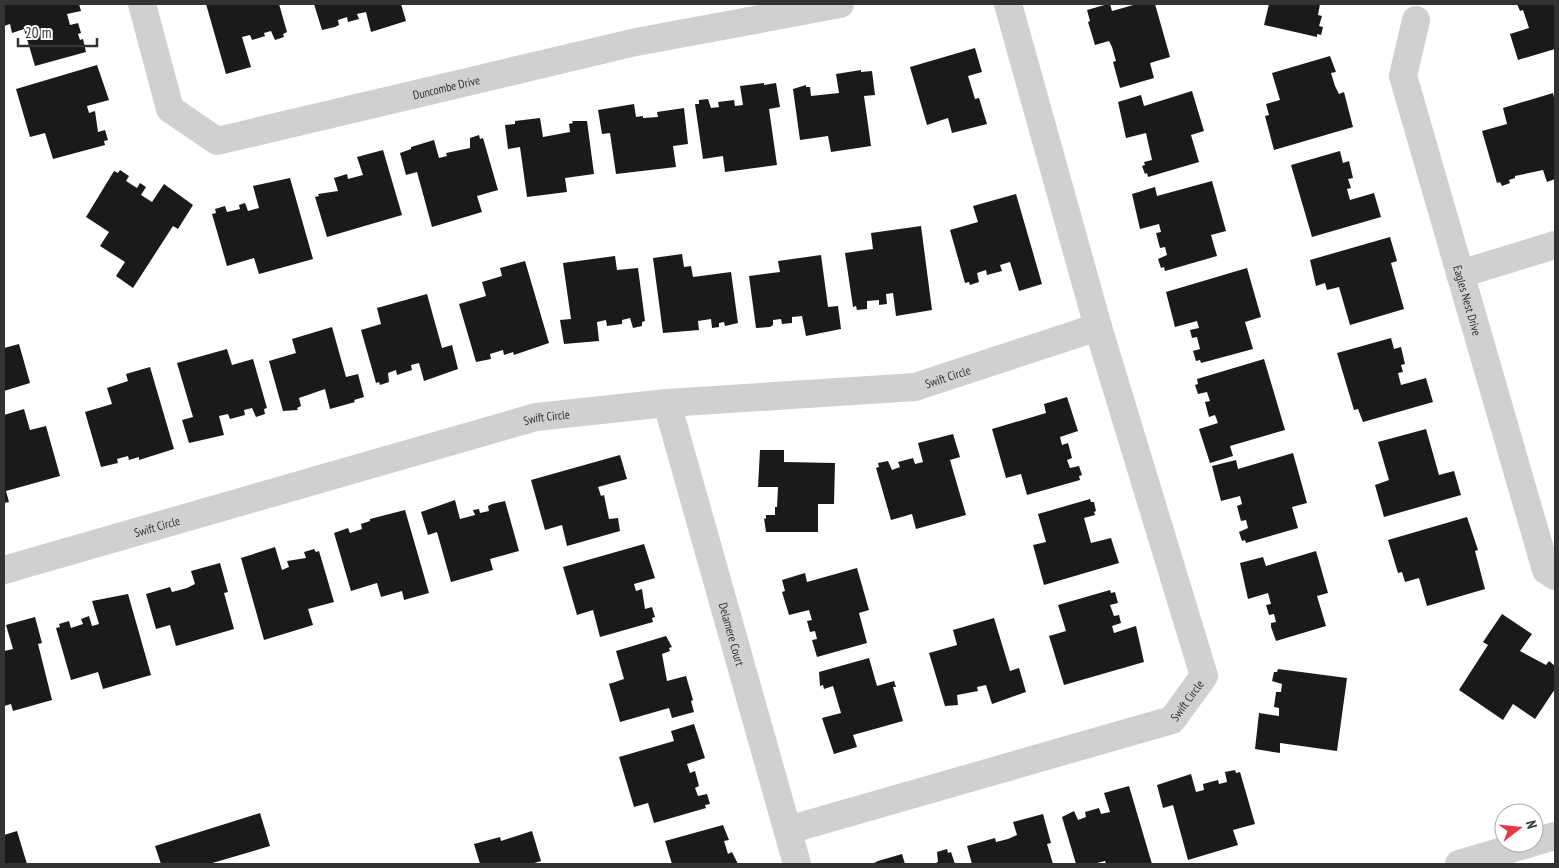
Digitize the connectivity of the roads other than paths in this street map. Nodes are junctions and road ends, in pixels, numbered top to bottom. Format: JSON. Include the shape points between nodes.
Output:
{"nodes":[{"id":1,"x":142,"y":4,"type":"edge"},
{"id":2,"x":840,"y":4,"type":"edge"},
{"id":3,"x":1008,"y":4,"type":"edge"},
{"id":4,"x":1416,"y":20,"type":"dead end"},
{"id":5,"x":1555,"y":245,"type":"edge"},
{"id":6,"x":1460,"y":274,"type":"junction"},
{"id":7,"x":1098,"y":327,"type":"junction"},
{"id":8,"x":667,"y":403,"type":"junction"},
{"id":9,"x":4,"y":570,"type":"edge"},
{"id":10,"x":1555,"y":576,"type":"edge"},
{"id":11,"x":788,"y":830,"type":"junction"},
{"id":12,"x":1497,"y":853,"type":"edge"},
{"id":13,"x":797,"y":864,"type":"edge"},
{"id":14,"x":1458,"y":864,"type":"edge"}],
"edges":[{"from":1,"to":2,"type":"street","name":"Duncombe Drive","via":[[170,109],[216,141],[636,42]]},
{"from":3,"to":7,"type":"street","name":"Swift Circle"},
{"from":4,"to":6,"type":"street","name":"Eagles Nest Drive","via":[[1403,76]]},
{"from":5,"to":6,"type":"street"},
{"from":6,"to":10,"type":"street","name":"Eagles Nest Drive","via":[[1546,570]]},
{"from":7,"to":8,"type":"street","name":"Swift Circle","via":[[915,387]]},
{"from":7,"to":11,"type":"street","name":"Swift Circle","via":[[1204,676],[1172,720]]},
{"from":8,"to":9,"type":"street","name":"Swift Circle","via":[[536,417]]},
{"from":8,"to":11,"type":"street","name":"Delamere Court"},
{"from":11,"to":13,"type":"street","name":"Delamere Court"},
{"from":12,"to":14,"type":"street"}]}
